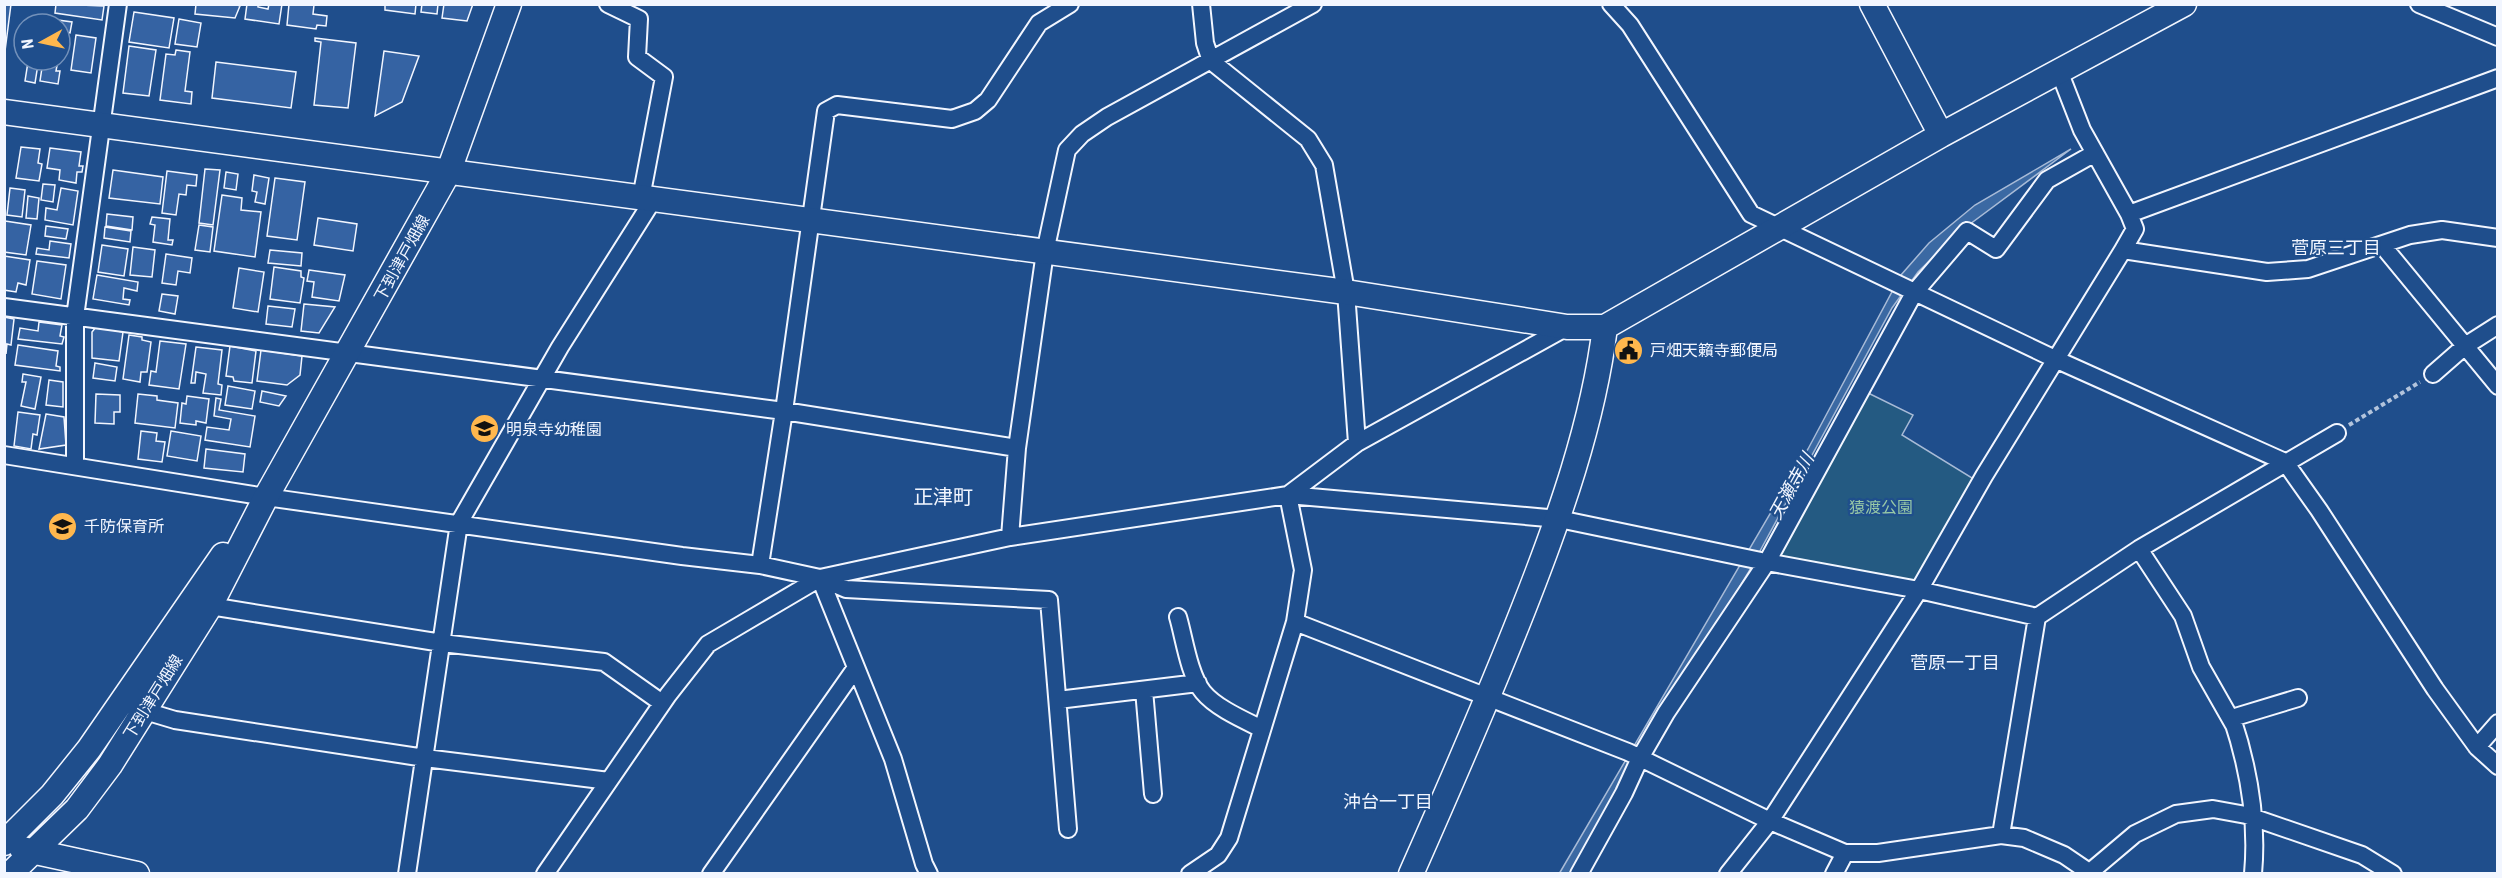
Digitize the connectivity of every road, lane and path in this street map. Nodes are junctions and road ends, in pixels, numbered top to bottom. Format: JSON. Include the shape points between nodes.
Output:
{"nodes":[{"id":1,"x":118,"y":4,"type":"edge"},
{"id":2,"x":509,"y":4,"type":"edge"},
{"id":3,"x":608,"y":4,"type":"edge"},
{"id":4,"x":1070,"y":4,"type":"edge"},
{"id":5,"x":1201,"y":4,"type":"edge"},
{"id":6,"x":1313,"y":4,"type":"edge"},
{"id":7,"x":1611,"y":4,"type":"edge"},
{"id":8,"x":1872,"y":4,"type":"edge"},
{"id":9,"x":2184,"y":4,"type":"edge"},
{"id":10,"x":2419,"y":4,"type":"edge"},
{"id":11,"x":2498,"y":37,"type":"edge"},
{"id":12,"x":1211,"y":61,"type":"junction"},
{"id":13,"x":2059,"y":71,"type":"junction"},
{"id":14,"x":2498,"y":78,"type":"edge"},
{"id":15,"x":4,"y":112,"type":"edge"},
{"id":16,"x":102,"y":126,"type":"junction"},
{"id":17,"x":1941,"y":135,"type":"junction"},
{"id":18,"x":2095,"y":153,"type":"junction"},
{"id":19,"x":448,"y":173,"type":"junction"},
{"id":20,"x":647,"y":199,"type":"junction"},
{"id":21,"x":2129,"y":214,"type":"junction"},
{"id":22,"x":810,"y":220,"type":"junction"},
{"id":23,"x":1780,"y":227,"type":"junction"},
{"id":24,"x":2498,"y":238,"type":"edge"},
{"id":25,"x":2382,"y":245,"type":"junction"},
{"id":26,"x":2123,"y":250,"type":"junction"},
{"id":27,"x":1045,"y":252,"type":"junction"},
{"id":28,"x":1346,"y":292,"type":"junction"},
{"id":29,"x":1912,"y":292,"type":"junction"},
{"id":30,"x":4,"y":307,"type":"edge"},
{"id":31,"x":75,"y":317,"type":"junction"},
{"id":32,"x":2498,"y":325,"type":"edge"},
{"id":33,"x":1567,"y":327,"type":"junction"},
{"id":34,"x":1605,"y":327,"type":"junction"},
{"id":35,"x":2465,"y":346,"type":"junction"},
{"id":36,"x":349,"y":353,"type":"junction"},
{"id":37,"x":2055,"y":359,"type":"junction"},
{"id":38,"x":2433,"y":374,"type":"joint"},
{"id":39,"x":543,"y":379,"type":"junction"},
{"id":40,"x":2498,"y":386,"type":"edge"},
{"id":41,"x":784,"y":411,"type":"junction"},
{"id":42,"x":2337,"y":434,"type":"joint"},
{"id":43,"x":1357,"y":443,"type":"junction"},
{"id":44,"x":1017,"y":448,"type":"junction"},
{"id":45,"x":4,"y":455,"type":"edge"},
{"id":46,"x":2285,"y":462,"type":"junction"},
{"id":47,"x":75,"y":465,"type":"junction"},
{"id":48,"x":1288,"y":495,"type":"junction"},
{"id":49,"x":266,"y":497,"type":"junction"},
{"id":50,"x":1559,"y":519,"type":"junction"},
{"id":51,"x":459,"y":523,"type":"junction"},
{"id":52,"x":1010,"y":537,"type":"junction"},
{"id":53,"x":2139,"y":549,"type":"junction"},
{"id":54,"x":1764,"y":562,"type":"junction"},
{"id":55,"x":759,"y":565,"type":"junction"},
{"id":56,"x":820,"y":578,"type":"junction"},
{"id":57,"x":1919,"y":590,"type":"junction"},
{"id":58,"x":210,"y":606,"type":"junction"},
{"id":59,"x":1178,"y":616,"type":"dead end"},
{"id":60,"x":2037,"y":617,"type":"junction"},
{"id":61,"x":1295,"y":622,"type":"junction"},
{"id":62,"x":442,"y":643,"type":"junction"},
{"id":63,"x":855,"y":669,"type":"junction"},
{"id":64,"x":1198,"y":683,"type":"junction"},
{"id":65,"x":1144,"y":690,"type":"junction"},
{"id":66,"x":1489,"y":697,"type":"junction"},
{"id":67,"x":2298,"y":698,"type":"dead end"},
{"id":68,"x":1058,"y":700,"type":"junction"},
{"id":69,"x":662,"y":703,"type":"junction"},
{"id":70,"x":145,"y":711,"type":"junction"},
{"id":71,"x":2498,"y":723,"type":"edge"},
{"id":72,"x":2234,"y":725,"type":"junction"},
{"id":73,"x":1262,"y":729,"type":"junction"},
{"id":74,"x":2478,"y":747,"type":"junction"},
{"id":75,"x":1634,"y":755,"type":"junction"},
{"id":76,"x":425,"y":758,"type":"junction"},
{"id":77,"x":2498,"y":766,"type":"edge"},
{"id":78,"x":609,"y":781,"type":"junction"},
{"id":79,"x":1154,"y":794,"type":"dead end"},
{"id":80,"x":2254,"y":818,"type":"junction"},
{"id":81,"x":1770,"y":821,"type":"junction"},
{"id":82,"x":1068,"y":830,"type":"dead end"},
{"id":83,"x":2001,"y":835,"type":"junction"},
{"id":84,"x":4,"y":844,"type":"edge"},
{"id":85,"x":34,"y":851,"type":"junction"},
{"id":86,"x":1845,"y":853,"type":"junction"},
{"id":87,"x":924,"y":870,"type":"edge"},
{"id":88,"x":2091,"y":872,"type":"edge"},
{"id":89,"x":10,"y":873,"type":"edge"},
{"id":90,"x":137,"y":873,"type":"edge"},
{"id":91,"x":407,"y":873,"type":"edge"},
{"id":92,"x":545,"y":873,"type":"edge"},
{"id":93,"x":711,"y":873,"type":"edge"},
{"id":94,"x":1190,"y":873,"type":"edge"},
{"id":95,"x":1411,"y":873,"type":"edge"},
{"id":96,"x":1579,"y":873,"type":"edge"},
{"id":97,"x":1728,"y":873,"type":"edge"},
{"id":98,"x":1834,"y":873,"type":"edge"},
{"id":99,"x":2253,"y":873,"type":"edge"},
{"id":100,"x":2393,"y":873,"type":"edge"}],
"edges":[{"from":1,"to":16,"type":"street"},
{"from":2,"to":19,"type":"street","name":"下到津戸畑線"},
{"from":3,"to":20,"type":"street","via":[[639,19],[637,57],[664,77]]},
{"from":4,"to":22,"type":"street","via":[[1040,23],[988,100],[975,111],[952,119],[837,105],[826,111]]},
{"from":5,"to":12,"type":"street"},
{"from":6,"to":12,"type":"street"},
{"from":7,"to":23,"type":"street","via":[[1630,25],[1751,214]]},
{"from":8,"to":17,"type":"street"},
{"from":9,"to":13,"type":"street"},
{"from":10,"to":11,"type":"street"},
{"from":12,"to":27,"type":"street","via":[[1107,117],[1066,150]]},
{"from":12,"to":28,"type":"street","via":[[1308,139],[1324,165]]},
{"from":13,"to":17,"type":"street"},
{"from":13,"to":18,"type":"street"},
{"from":14,"to":21,"type":"street"},
{"from":15,"to":16,"type":"street"},
{"from":16,"to":19,"type":"street"},
{"from":16,"to":31,"type":"street"},
{"from":17,"to":23,"type":"street"},
{"from":18,"to":21,"type":"street"},
{"from":18,"to":29,"type":"street","via":[[2047,180],[1996,249],[1967,231]]},
{"from":19,"to":20,"type":"street"},
{"from":19,"to":36,"type":"street","name":"下到津戸畑線"},
{"from":20,"to":22,"type":"street"},
{"from":20,"to":39,"type":"street"},
{"from":21,"to":26,"type":"street","via":[[2135,229]]},
{"from":22,"to":27,"type":"street"},
{"from":22,"to":41,"type":"street"},
{"from":23,"to":29,"type":"street"},
{"from":23,"to":34,"type":"street"},
{"from":24,"to":25,"type":"street","via":[[2442,230]]},
{"from":25,"to":26,"type":"street","via":[[2308,268],[2267,272]]},
{"from":25,"to":35,"type":"street"},
{"from":26,"to":37,"type":"street"},
{"from":27,"to":28,"type":"street"},
{"from":27,"to":44,"type":"street"},
{"from":28,"to":33,"type":"street"},
{"from":28,"to":43,"type":"street"},
{"from":29,"to":37,"type":"street"},
{"from":29,"to":54,"type":"street"},
{"from":30,"to":31,"type":"street"},
{"from":31,"to":36,"type":"street"},
{"from":31,"to":47,"type":"street"},
{"from":32,"to":35,"type":"street"},
{"from":33,"to":34,"type":"street"},
{"from":33,"to":43,"type":"street"},
{"from":34,"to":50,"type":"street","via":[[1599,372]]},
{"from":35,"to":38,"type":"street"},
{"from":35,"to":40,"type":"street"},
{"from":36,"to":39,"type":"street"},
{"from":36,"to":49,"type":"street","name":"下到津戸畑線"},
{"from":37,"to":46,"type":"street"},
{"from":37,"to":57,"type":"street"},
{"from":38,"to":42,"type":"path"},
{"from":39,"to":41,"type":"street"},
{"from":39,"to":51,"type":"street"},
{"from":41,"to":44,"type":"street"},
{"from":41,"to":55,"type":"street"},
{"from":42,"to":46,"type":"street"},
{"from":43,"to":48,"type":"street"},
{"from":44,"to":52,"type":"street"},
{"from":45,"to":47,"type":"street"},
{"from":46,"to":53,"type":"street"},
{"from":46,"to":74,"type":"street"},
{"from":47,"to":49,"type":"street"},
{"from":48,"to":50,"type":"street"},
{"from":48,"to":52,"type":"street"},
{"from":48,"to":61,"type":"street","via":[[1303,570]]},
{"from":49,"to":51,"type":"street"},
{"from":49,"to":58,"type":"street","name":"下到津戸畑線"},
{"from":49,"to":84,"type":"street","name":"下到津戸畑線","via":[[89,749],[52,795]]},
{"from":50,"to":54,"type":"street"},
{"from":50,"to":66,"type":"street"},
{"from":51,"to":55,"type":"street"},
{"from":51,"to":62,"type":"street"},
{"from":52,"to":56,"type":"street"},
{"from":53,"to":60,"type":"street"},
{"from":53,"to":72,"type":"street","via":[[2183,616],[2201,667]]},
{"from":54,"to":57,"type":"street"},
{"from":54,"to":75,"type":"street","via":[[1666,713]]},
{"from":55,"to":56,"type":"street"},
{"from":56,"to":63,"type":"street"},
{"from":56,"to":68,"type":"street","via":[[846,589],[1049,600]]},
{"from":56,"to":69,"type":"street","via":[[708,644]]},
{"from":57,"to":60,"type":"street"},
{"from":57,"to":81,"type":"street"},
{"from":58,"to":62,"type":"street"},
{"from":58,"to":70,"type":"street","name":"下到津戸畑線"},
{"from":59,"to":64,"type":"street"},
{"from":60,"to":83,"type":"street"},
{"from":61,"to":66,"type":"street"},
{"from":61,"to":73,"type":"street"},
{"from":62,"to":69,"type":"street","via":[[604,663]]},
{"from":62,"to":76,"type":"street"},
{"from":63,"to":87,"type":"street","via":[[893,759]]},
{"from":63,"to":93,"type":"street"},
{"from":64,"to":65,"type":"street"},
{"from":64,"to":73,"type":"street","via":[[1203,692],[1234,716]]},
{"from":65,"to":68,"type":"street"},
{"from":65,"to":79,"type":"street"},
{"from":66,"to":75,"type":"street"},
{"from":66,"to":95,"type":"street"},
{"from":67,"to":72,"type":"street","via":[[2232,718]]},
{"from":68,"to":82,"type":"street"},
{"from":69,"to":78,"type":"street"},
{"from":70,"to":76,"type":"street","via":[[175,720]]},
{"from":70,"to":85,"type":"street","name":"下到津戸畑線","via":[[77,809]]},
{"from":71,"to":74,"type":"street"},
{"from":72,"to":80,"type":"street","via":[[2246,760]]},
{"from":73,"to":94,"type":"street","via":[[1229,838],[1218,855]]},
{"from":74,"to":77,"type":"street"},
{"from":75,"to":81,"type":"street"},
{"from":75,"to":96,"type":"street","via":[[1624,793]]},
{"from":76,"to":78,"type":"street"},
{"from":76,"to":91,"type":"street"},
{"from":78,"to":92,"type":"street"},
{"from":80,"to":88,"type":"street","via":[[2213,809],[2176,814],[2135,834]]},
{"from":80,"to":99,"type":"street"},
{"from":80,"to":100,"type":"street","via":[[2362,855]]},
{"from":81,"to":86,"type":"street"},
{"from":81,"to":97,"type":"street"},
{"from":83,"to":86,"type":"street","via":[[1878,853]]},
{"from":83,"to":88,"type":"street","via":[[2024,838]]},
{"from":84,"to":85,"type":"street"},
{"from":85,"to":89,"type":"street","name":"下到津戸畑線"},
{"from":85,"to":90,"type":"street"},
{"from":86,"to":98,"type":"street"}]}
